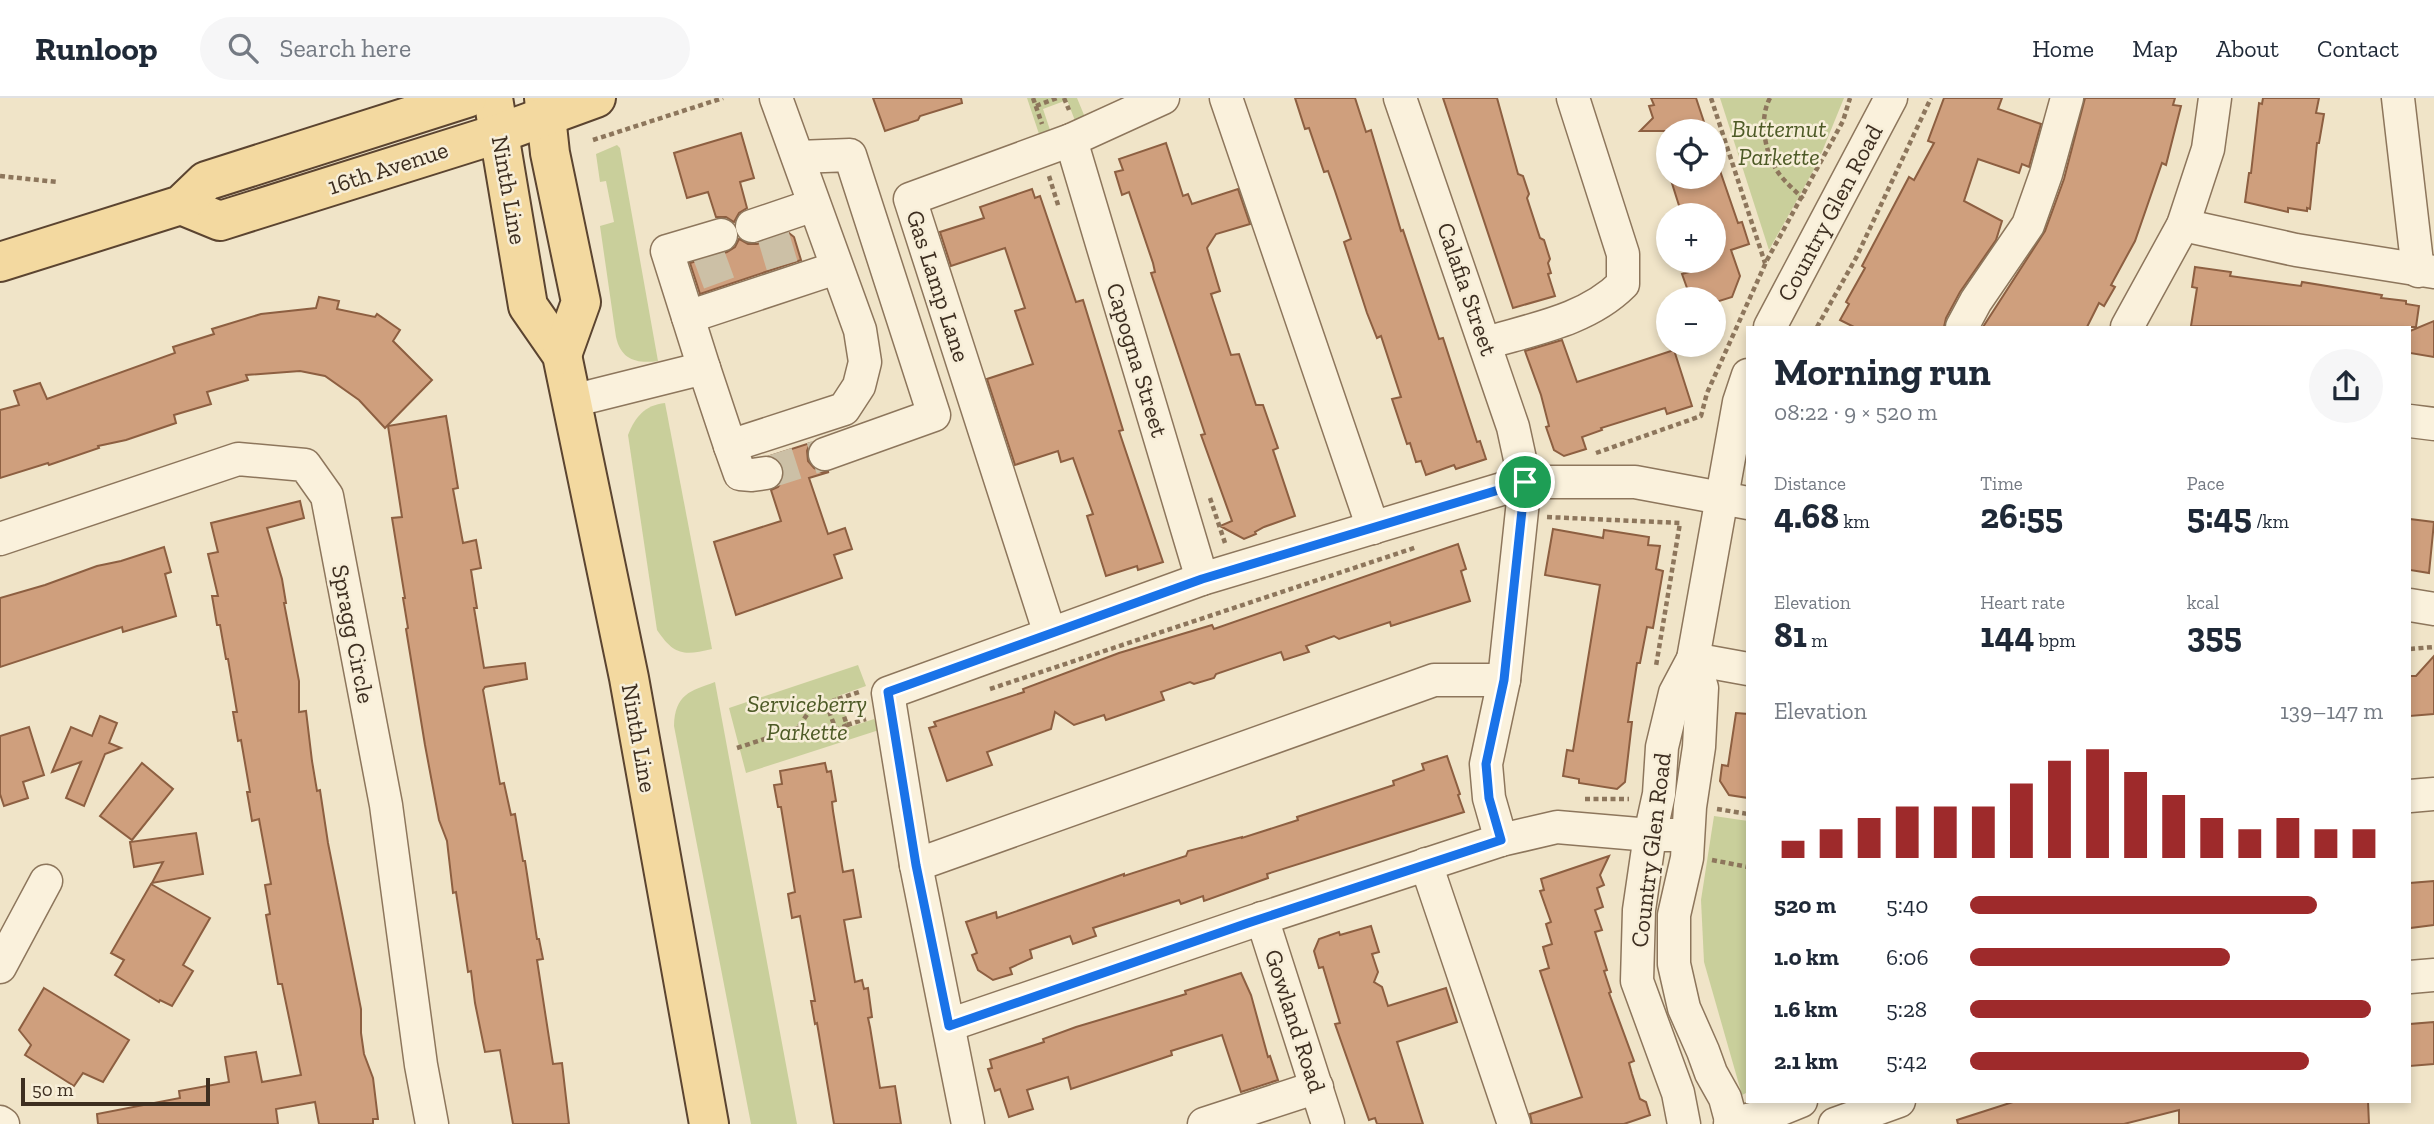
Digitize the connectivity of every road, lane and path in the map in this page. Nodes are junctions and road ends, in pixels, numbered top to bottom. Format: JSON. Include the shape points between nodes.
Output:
{"nodes":[{"id":1,"x":467,"y":98,"type":"edge"},
{"id":2,"x":596,"y":98,"type":"edge"},
{"id":3,"x":723,"y":98,"type":"edge"},
{"id":4,"x":776,"y":98,"type":"edge"},
{"id":5,"x":1033,"y":98,"type":"edge"},
{"id":6,"x":1056,"y":98,"type":"edge"},
{"id":7,"x":1163,"y":98,"type":"edge"},
{"id":8,"x":1226,"y":98,"type":"edge"},
{"id":9,"x":1400,"y":98,"type":"edge"},
{"id":10,"x":1573,"y":98,"type":"edge"},
{"id":11,"x":1711,"y":98,"type":"edge"},
{"id":12,"x":1770,"y":98,"type":"edge"},
{"id":13,"x":1891,"y":98,"type":"edge"},
{"id":14,"x":1931,"y":98,"type":"edge"},
{"id":15,"x":2067,"y":98,"type":"edge"},
{"id":16,"x":2215,"y":98,"type":"edge"},
{"id":17,"x":2398,"y":98,"type":"edge"},
{"id":18,"x":1036,"y":106,"type":"junction"},
{"id":19,"x":545,"y":107,"type":"edge"},
{"id":20,"x":496,"y":116,"type":"edge"},
{"id":21,"x":593,"y":140,"type":"dead end"},
{"id":22,"x":1061,"y":144,"type":"junction"},
{"id":23,"x":798,"y":157,"type":"junction"},
{"id":24,"x":0,"y":176,"type":"edge"},
{"id":25,"x":57,"y":182,"type":"dead end"},
{"id":26,"x":181,"y":205,"type":"junction"},
{"id":27,"x":814,"y":205,"type":"junction"},
{"id":28,"x":1060,"y":212,"type":"dead end"},
{"id":29,"x":1826,"y":222,"type":"junction"},
{"id":30,"x":2183,"y":225,"type":"junction"},
{"id":31,"x":765,"y":227,"type":"dead end"},
{"id":32,"x":711,"y":243,"type":"dead end"},
{"id":33,"x":0,"y":262,"type":"edge"},
{"id":34,"x":836,"y":268,"type":"junction"},
{"id":35,"x":2426,"y":272,"type":"edge"},
{"id":36,"x":688,"y":317,"type":"junction"},
{"id":37,"x":1775,"y":318,"type":"edge"},
{"id":38,"x":1818,"y":326,"type":"edge"},
{"id":39,"x":1963,"y":326,"type":"edge"},
{"id":40,"x":2128,"y":326,"type":"edge"},
{"id":41,"x":1486,"y":343,"type":"junction"},
{"id":42,"x":562,"y":355,"type":"junction"},
{"id":43,"x":704,"y":368,"type":"junction"},
{"id":44,"x":1746,"y":381,"type":"edge"},
{"id":45,"x":572,"y":401,"type":"junction"},
{"id":46,"x":844,"y":409,"type":"junction"},
{"id":47,"x":2411,"y":421,"type":"edge"},
{"id":48,"x":2434,"y":424,"type":"edge"},
{"id":49,"x":884,"y":432,"type":"junction"},
{"id":50,"x":730,"y":446,"type":"junction"},
{"id":51,"x":825,"y":454,"type":"tunnel mouth"},
{"id":52,"x":766,"y":472,"type":"tunnel mouth"},
{"id":53,"x":1525,"y":482,"type":"junction"},
{"id":54,"x":1734,"y":501,"type":"edge"},
{"id":55,"x":1373,"y":528,"type":"junction"},
{"id":56,"x":0,"y":539,"type":"edge"},
{"id":57,"x":1202,"y":579,"type":"junction"},
{"id":58,"x":2411,"y":605,"type":"edge"},
{"id":59,"x":2434,"y":608,"type":"edge"},
{"id":60,"x":1050,"y":634,"type":"junction"},
{"id":61,"x":2434,"y":647,"type":"edge"},
{"id":62,"x":2411,"y":649,"type":"edge"},
{"id":63,"x":1693,"y":659,"type":"junction"},
{"id":64,"x":1746,"y":669,"type":"edge"},
{"id":65,"x":1504,"y":680,"type":"junction"},
{"id":66,"x":880,"y":690,"type":"junction"},
{"id":67,"x":838,"y":699,"type":"junction"},
{"id":68,"x":826,"y":704,"type":"junction"},
{"id":69,"x":798,"y":728,"type":"junction"},
{"id":70,"x":836,"y":730,"type":"junction"},
{"id":71,"x":737,"y":748,"type":"dead end"},
{"id":72,"x":2434,"y":794,"type":"edge"},
{"id":73,"x":2411,"y":796,"type":"edge"},
{"id":74,"x":1650,"y":835,"type":"junction"},
{"id":75,"x":1501,"y":840,"type":"junction"},
{"id":76,"x":1687,"y":846,"type":"junction"},
{"id":77,"x":1426,"y":864,"type":"junction"},
{"id":78,"x":916,"y":865,"type":"junction"},
{"id":79,"x":1746,"y":866,"type":"edge"},
{"id":80,"x":46,"y":881,"type":"dead end"},
{"id":81,"x":1262,"y":918,"type":"junction"},
{"id":82,"x":0,"y":967,"type":"edge"},
{"id":83,"x":2434,"y":975,"type":"edge"},
{"id":84,"x":2411,"y":977,"type":"edge"},
{"id":85,"x":949,"y":1026,"type":"junction"},
{"id":86,"x":1317,"y":1087,"type":"junction"},
{"id":87,"x":1796,"y":1103,"type":"edge"},
{"id":88,"x":1893,"y":1103,"type":"edge"},
{"id":89,"x":432,"y":1124,"type":"edge"},
{"id":90,"x":709,"y":1124,"type":"edge"},
{"id":91,"x":968,"y":1124,"type":"edge"},
{"id":92,"x":1204,"y":1124,"type":"edge"},
{"id":93,"x":1328,"y":1124,"type":"edge"},
{"id":94,"x":1514,"y":1124,"type":"edge"},
{"id":95,"x":1684,"y":1124,"type":"edge"},
{"id":96,"x":1731,"y":1124,"type":"edge"},
{"id":97,"x":1835,"y":1124,"type":"edge"}],
"edges":[{"from":1,"to":26,"type":"main road","name":"16th Avenue","via":[[206,181]]},
{"from":2,"to":19,"type":"main road","name":"16th Avenue"},
{"from":3,"to":21,"type":"path"},
{"from":4,"to":23,"type":"street"},
{"from":5,"to":18,"type":"path"},
{"from":6,"to":18,"type":"path"},
{"from":7,"to":22,"type":"street","name":"Gas Lamp Lane"},
{"from":8,"to":55,"type":"street"},
{"from":9,"to":41,"type":"street","name":"Calafia Street"},
{"from":10,"to":41,"type":"street","via":[[1623,254],[1623,284],[1583,313]]},
{"from":11,"to":37,"type":"path"},
{"from":12,"to":29,"type":"path","via":[[1764,108],[1764,137],[1776,170]]},
{"from":13,"to":29,"type":"street","name":"Country Glen Road"},
{"from":14,"to":38,"type":"path","via":[[1856,258]]},
{"from":15,"to":39,"type":"street","via":[[2028,225]]},
{"from":16,"to":30,"type":"street","via":[[2208,149]]},
{"from":17,"to":35,"type":"street"},
{"from":18,"to":22,"type":"path"},
{"from":19,"to":20,"type":"main road","name":"16th Avenue"},
{"from":19,"to":42,"type":"main road","name":"Ninth Line","via":[[581,302]]},
{"from":20,"to":26,"type":"main road","name":"16th Avenue","via":[[220,221]]},
{"from":20,"to":42,"type":"main road","name":"Ninth Line","via":[[528,306]]},
{"from":22,"to":28,"type":"path","via":[[1047,173]]},
{"from":22,"to":57,"type":"street","name":"Capogna Street"},
{"from":22,"to":60,"type":"street","name":"Gas Lamp Lane","via":[[910,200]]},
{"from":23,"to":27,"type":"street"},
{"from":23,"to":49,"type":"street","via":[[850,155],[934,415]]},
{"from":24,"to":25,"type":"path"},
{"from":26,"to":33,"type":"main road","name":"16th Avenue"},
{"from":27,"to":31,"type":"street"},
{"from":27,"to":34,"type":"street"},
{"from":29,"to":37,"type":"street","name":"Country Glen Road"},
{"from":30,"to":35,"type":"street"},
{"from":30,"to":40,"type":"street"},
{"from":32,"to":36,"type":"street","via":[[667,251]]},
{"from":34,"to":36,"type":"street","via":[[724,298]]},
{"from":34,"to":46,"type":"street","via":[[860,330],[865,362],[859,386]]},
{"from":36,"to":43,"type":"street"},
{"from":41,"to":53,"type":"street","name":"Calafia Street"},
{"from":42,"to":45,"type":"main road","name":"Ninth Line"},
{"from":43,"to":45,"type":"street"},
{"from":43,"to":50,"type":"street"},
{"from":44,"to":54,"type":"street","name":"Country Glen Road","via":[[1739,402]]},
{"from":45,"to":90,"type":"main road","name":"Ninth Line","via":[[629,678]]},
{"from":46,"to":49,"type":"street"},
{"from":46,"to":50,"type":"street"},
{"from":47,"to":48,"type":"street"},
{"from":49,"to":51,"type":"street"},
{"from":50,"to":52,"type":"street","via":[[740,474]]},
{"from":53,"to":54,"type":"street","via":[[1635,482]]},
{"from":53,"to":55,"type":"street"},
{"from":53,"to":65,"type":"street","name":"Calafia Street"},
{"from":54,"to":63,"type":"street","name":"Country Glen Road"},
{"from":55,"to":57,"type":"street"},
{"from":56,"to":89,"type":"street","name":"Spragg Circle","via":[[238,459],[305,465],[327,496],[386,805]]},
{"from":57,"to":60,"type":"street"},
{"from":58,"to":59,"type":"street"},
{"from":60,"to":66,"type":"street"},
{"from":61,"to":62,"type":"path"},
{"from":63,"to":64,"type":"street"},
{"from":63,"to":74,"type":"street","name":"Country Glen Road","via":[[1675,692]]},
{"from":63,"to":76,"type":"street","name":"Country Glen Road","via":[[1702,688]]},
{"from":65,"to":75,"type":"street","name":"Calafia Street","via":[[1486,764],[1489,798]]},
{"from":65,"to":78,"type":"street","via":[[1434,680]]},
{"from":66,"to":67,"type":"path"},
{"from":66,"to":78,"type":"street"},
{"from":67,"to":68,"type":"path"},
{"from":67,"to":70,"type":"path","via":[[847,725]]},
{"from":68,"to":69,"type":"path","via":[[810,710]]},
{"from":68,"to":70,"type":"path"},
{"from":69,"to":70,"type":"path","via":[[813,733]]},
{"from":69,"to":71,"type":"path"},
{"from":72,"to":73,"type":"street"},
{"from":74,"to":75,"type":"street","via":[[1557,827]]},
{"from":74,"to":76,"type":"street"},
{"from":74,"to":95,"type":"street","name":"Country Glen Road","via":[[1639,910],[1637,981],[1678,1093]]},
{"from":75,"to":77,"type":"street"},
{"from":76,"to":79,"type":"path"},
{"from":76,"to":96,"type":"street","name":"Country Glen Road","via":[[1674,915],[1674,964],[1684,1008],[1725,1098]]},
{"from":77,"to":81,"type":"street"},
{"from":77,"to":94,"type":"street"},
{"from":78,"to":85,"type":"street"},
{"from":80,"to":82,"type":"street"},
{"from":81,"to":85,"type":"street"},
{"from":81,"to":86,"type":"street","name":"Gowland Road"},
{"from":83,"to":84,"type":"street"},
{"from":85,"to":91,"type":"street"},
{"from":86,"to":92,"type":"street"},
{"from":86,"to":93,"type":"street","name":"Gowland Road"},
{"from":87,"to":96,"type":"street"},
{"from":88,"to":97,"type":"street"}]}
